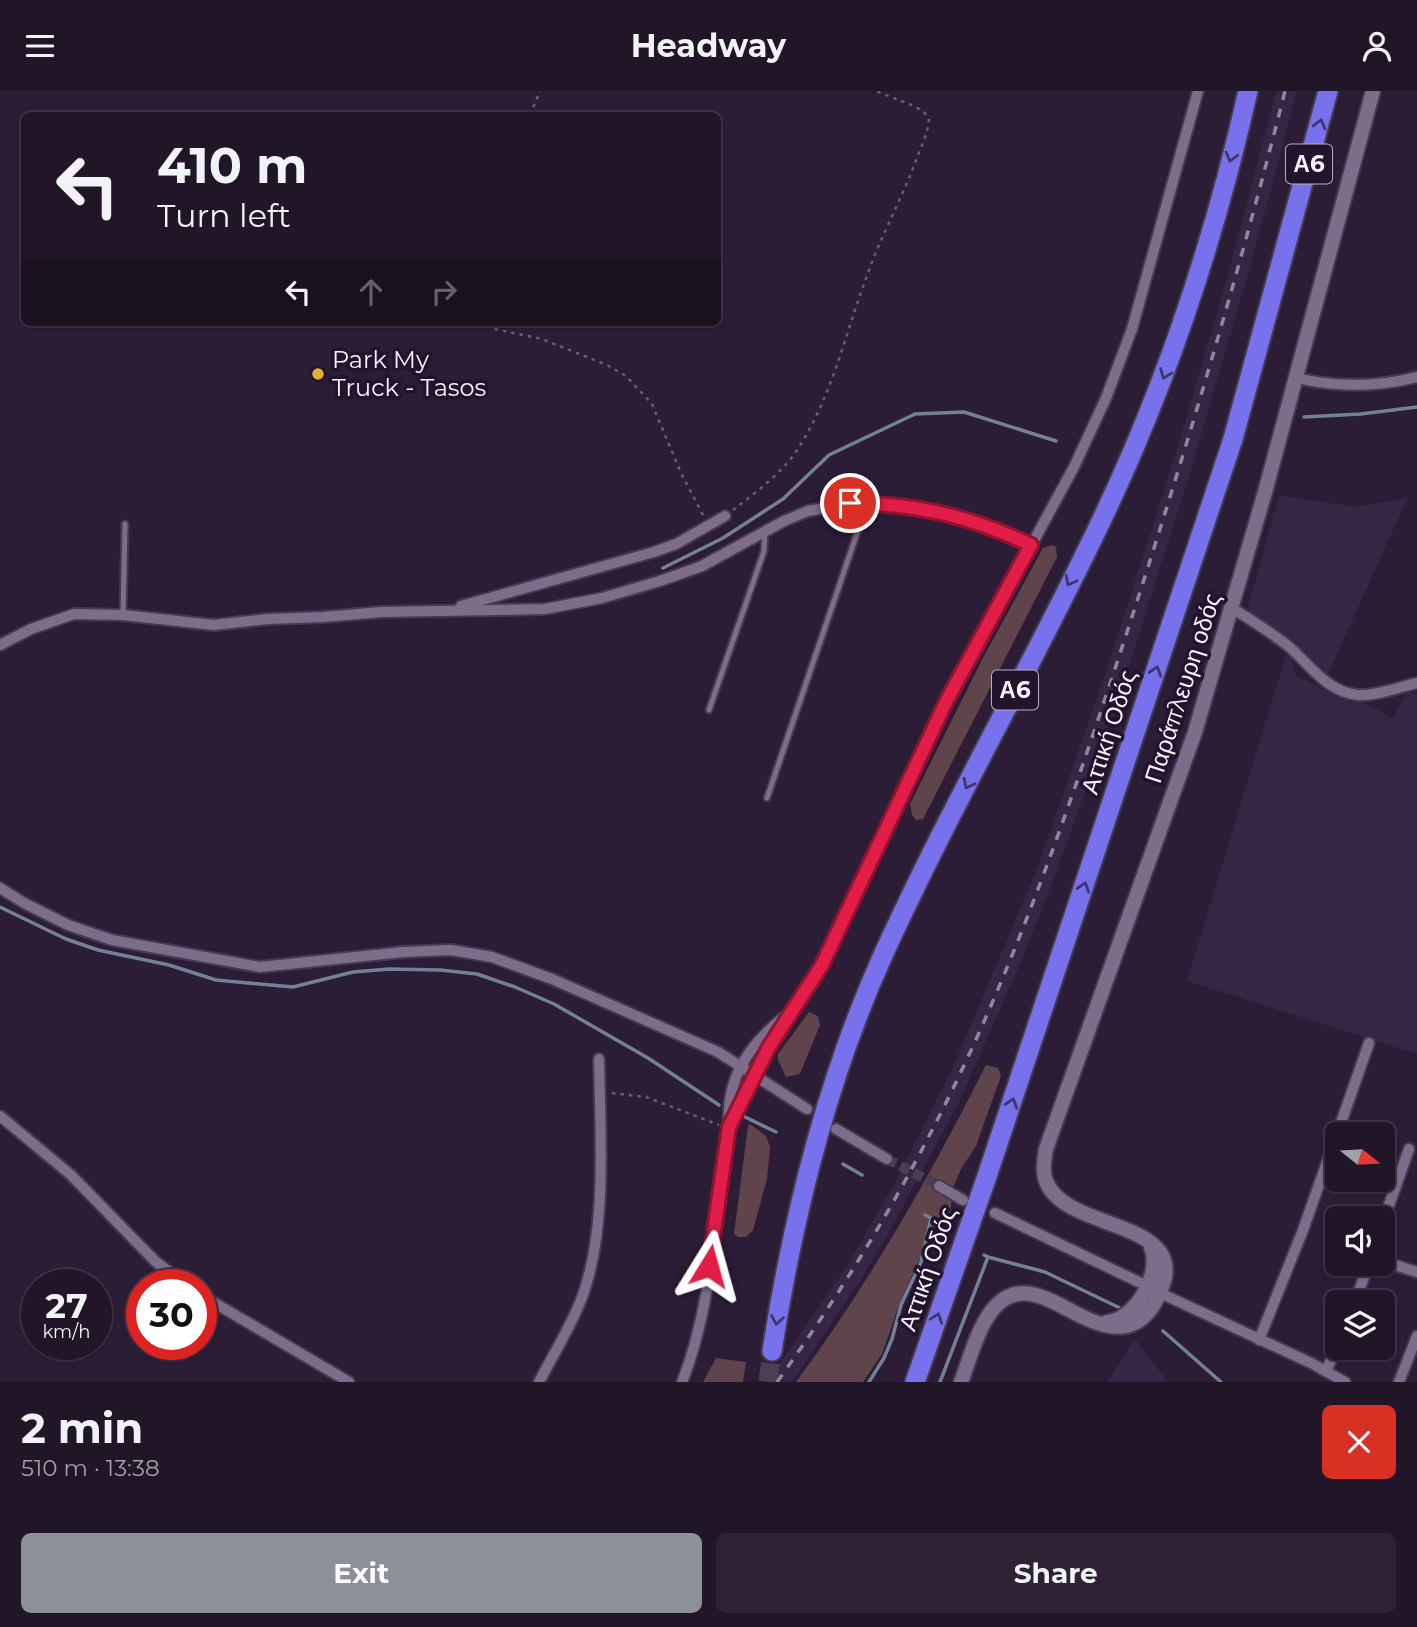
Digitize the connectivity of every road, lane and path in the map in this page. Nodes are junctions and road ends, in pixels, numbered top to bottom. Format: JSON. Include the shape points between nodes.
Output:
{"nodes":[{"id":1,"x":540,"y":91,"type":"edge"},
{"id":2,"x":876,"y":91,"type":"edge"},
{"id":3,"x":1198,"y":91,"type":"edge"},
{"id":4,"x":1248,"y":91,"type":"edge"},
{"id":5,"x":1328,"y":91,"type":"edge"},
{"id":6,"x":1373,"y":91,"type":"edge"},
{"id":7,"x":531,"y":112,"type":"edge"},
{"id":8,"x":488,"y":326,"type":"edge"},
{"id":9,"x":1417,"y":377,"type":"edge"},
{"id":10,"x":1297,"y":379,"type":"junction"},
{"id":11,"x":867,"y":504,"type":"junction"},
{"id":12,"x":725,"y":516,"type":"joint"},
{"id":13,"x":125,"y":524,"type":"dead end"},
{"id":14,"x":705,"y":529,"type":"junction"},
{"id":15,"x":765,"y":532,"type":"junction"},
{"id":16,"x":1031,"y":545,"type":"junction"},
{"id":17,"x":1232,"y":608,"type":"junction"},
{"id":18,"x":449,"y":609,"type":"junction"},
{"id":19,"x":122,"y":615,"type":"junction"},
{"id":20,"x":0,"y":645,"type":"edge"},
{"id":21,"x":1417,"y":683,"type":"edge"},
{"id":22,"x":709,"y":710,"type":"dead end"},
{"id":23,"x":767,"y":798,"type":"dead end"},
{"id":24,"x":0,"y":888,"type":"edge"},
{"id":25,"x":790,"y":1013,"type":"junction"},
{"id":26,"x":1369,"y":1043,"type":"dead end"},
{"id":27,"x":599,"y":1059,"type":"dead end"},
{"id":28,"x":741,"y":1065,"type":"junction"},
{"id":29,"x":755,"y":1075,"type":"junction"},
{"id":30,"x":600,"y":1092,"type":"junction"},
{"id":31,"x":807,"y":1109,"type":"dead end"},
{"id":32,"x":0,"y":1116,"type":"edge"},
{"id":33,"x":1341,"y":1122,"type":"edge"},
{"id":34,"x":729,"y":1127,"type":"junction"},
{"id":35,"x":836,"y":1129,"type":"dead end"},
{"id":36,"x":1409,"y":1149,"type":"dead end"},
{"id":37,"x":887,"y":1159,"type":"tunnel mouth"},
{"id":38,"x":1325,"y":1168,"type":"edge"},
{"id":39,"x":939,"y":1186,"type":"tunnel mouth"},
{"id":40,"x":963,"y":1200,"type":"dead end"},
{"id":41,"x":1389,"y":1206,"type":"edge"},
{"id":42,"x":995,"y":1213,"type":"dead end"},
{"id":43,"x":1395,"y":1265,"type":"edge"},
{"id":44,"x":165,"y":1269,"type":"edge"},
{"id":45,"x":1417,"y":1272,"type":"edge"},
{"id":46,"x":1154,"y":1289,"type":"junction"},
{"id":47,"x":217,"y":1304,"type":"edge"},
{"id":48,"x":1417,"y":1336,"type":"edge"},
{"id":49,"x":1259,"y":1340,"type":"junction"},
{"id":50,"x":772,"y":1351,"type":"tunnel mouth"},
{"id":51,"x":1331,"y":1360,"type":"edge"},
{"id":52,"x":1326,"y":1371,"type":"junction"},
{"id":53,"x":349,"y":1382,"type":"edge"},
{"id":54,"x":539,"y":1382,"type":"edge"},
{"id":55,"x":682,"y":1382,"type":"edge"},
{"id":56,"x":915,"y":1382,"type":"edge"},
{"id":57,"x":961,"y":1382,"type":"edge"},
{"id":58,"x":1345,"y":1382,"type":"edge"},
{"id":59,"x":1399,"y":1382,"type":"edge"}],
"edges":[{"from":1,"to":7,"type":"path"},
{"from":2,"to":12,"type":"path","via":[[924,111],[929,119],[925,137],[867,273],[817,415],[798,450]]},
{"from":3,"to":16,"type":"street","via":[[1132,329],[1074,467]]},
{"from":4,"to":50,"type":"highway","number":"Α6","one_way":true,"via":[[1196,284],[1161,384],[1104,516],[883,955],[852,1032],[809,1174]]},
{"from":56,"to":5,"type":"highway","name":"Αττική Οδός","number":"Α6","one_way":true,"via":[[1233,439]]},
{"from":6,"to":10,"type":"street","name":"Παράπλευρη οδός"},
{"from":8,"to":14,"type":"path","via":[[542,339],[626,376],[652,404],[664,427]]},
{"from":9,"to":10,"type":"street","via":[[1350,387]]},
{"from":10,"to":17,"type":"street","name":"Παράπλευρη οδός"},
{"from":11,"to":15,"type":"street","via":[[808,511]]},
{"from":11,"to":16,"type":"street","via":[[934,510]]},
{"from":11,"to":23,"type":"lane"},
{"from":12,"to":14,"type":"street"},
{"from":13,"to":19,"type":"lane"},
{"from":14,"to":18,"type":"street","via":[[627,561]]},
{"from":15,"to":18,"type":"street","via":[[702,566],[602,598],[545,609]]},
{"from":15,"to":22,"type":"lane","via":[[764,551]]},
{"from":16,"to":25,"type":"street","via":[[946,702],[822,965]]},
{"from":17,"to":21,"type":"street","via":[[1346,692],[1359,695]]},
{"from":17,"to":46,"type":"street","name":"Παράπλευρη οδός","via":[[1195,732],[1049,1137],[1044,1162],[1046,1182],[1062,1202],[1141,1236],[1150,1246],[1155,1257]]},
{"from":18,"to":19,"type":"street","via":[[214,625]]},
{"from":19,"to":20,"type":"street","via":[[74,614]]},
{"from":24,"to":28,"type":"street","via":[[68,925],[113,940],[260,967],[403,952],[451,950],[492,957],[683,1035]]},
{"from":25,"to":28,"type":"street","via":[[754,1045]]},
{"from":25,"to":29,"type":"street"},
{"from":26,"to":33,"type":"street"},
{"from":27,"to":30,"type":"street"},
{"from":28,"to":29,"type":"street"},
{"from":28,"to":34,"type":"street","via":[[727,1108]]},
{"from":29,"to":31,"type":"street"},
{"from":29,"to":34,"type":"street"},
{"from":30,"to":34,"type":"path","via":[[646,1097]]},
{"from":30,"to":54,"type":"street","via":[[599,1202],[593,1252],[581,1300]]},
{"from":32,"to":44,"type":"street","via":[[71,1175]]},
{"from":34,"to":55,"type":"street","via":[[699,1328]]},
{"from":35,"to":37,"type":"street"},
{"from":36,"to":41,"type":"street"},
{"from":38,"to":49,"type":"street"},
{"from":39,"to":40,"type":"street"},
{"from":42,"to":46,"type":"street"},
{"from":43,"to":45,"type":"street"},
{"from":46,"to":49,"type":"street"},
{"from":46,"to":57,"type":"street","name":"Παράπλευρη οδός","via":[[1122,1319],[1098,1323],[1044,1297],[1011,1294],[988,1314]]},
{"from":47,"to":53,"type":"street"},
{"from":48,"to":59,"type":"street"},
{"from":49,"to":52,"type":"street"},
{"from":51,"to":52,"type":"street"},
{"from":52,"to":58,"type":"street"}]}
